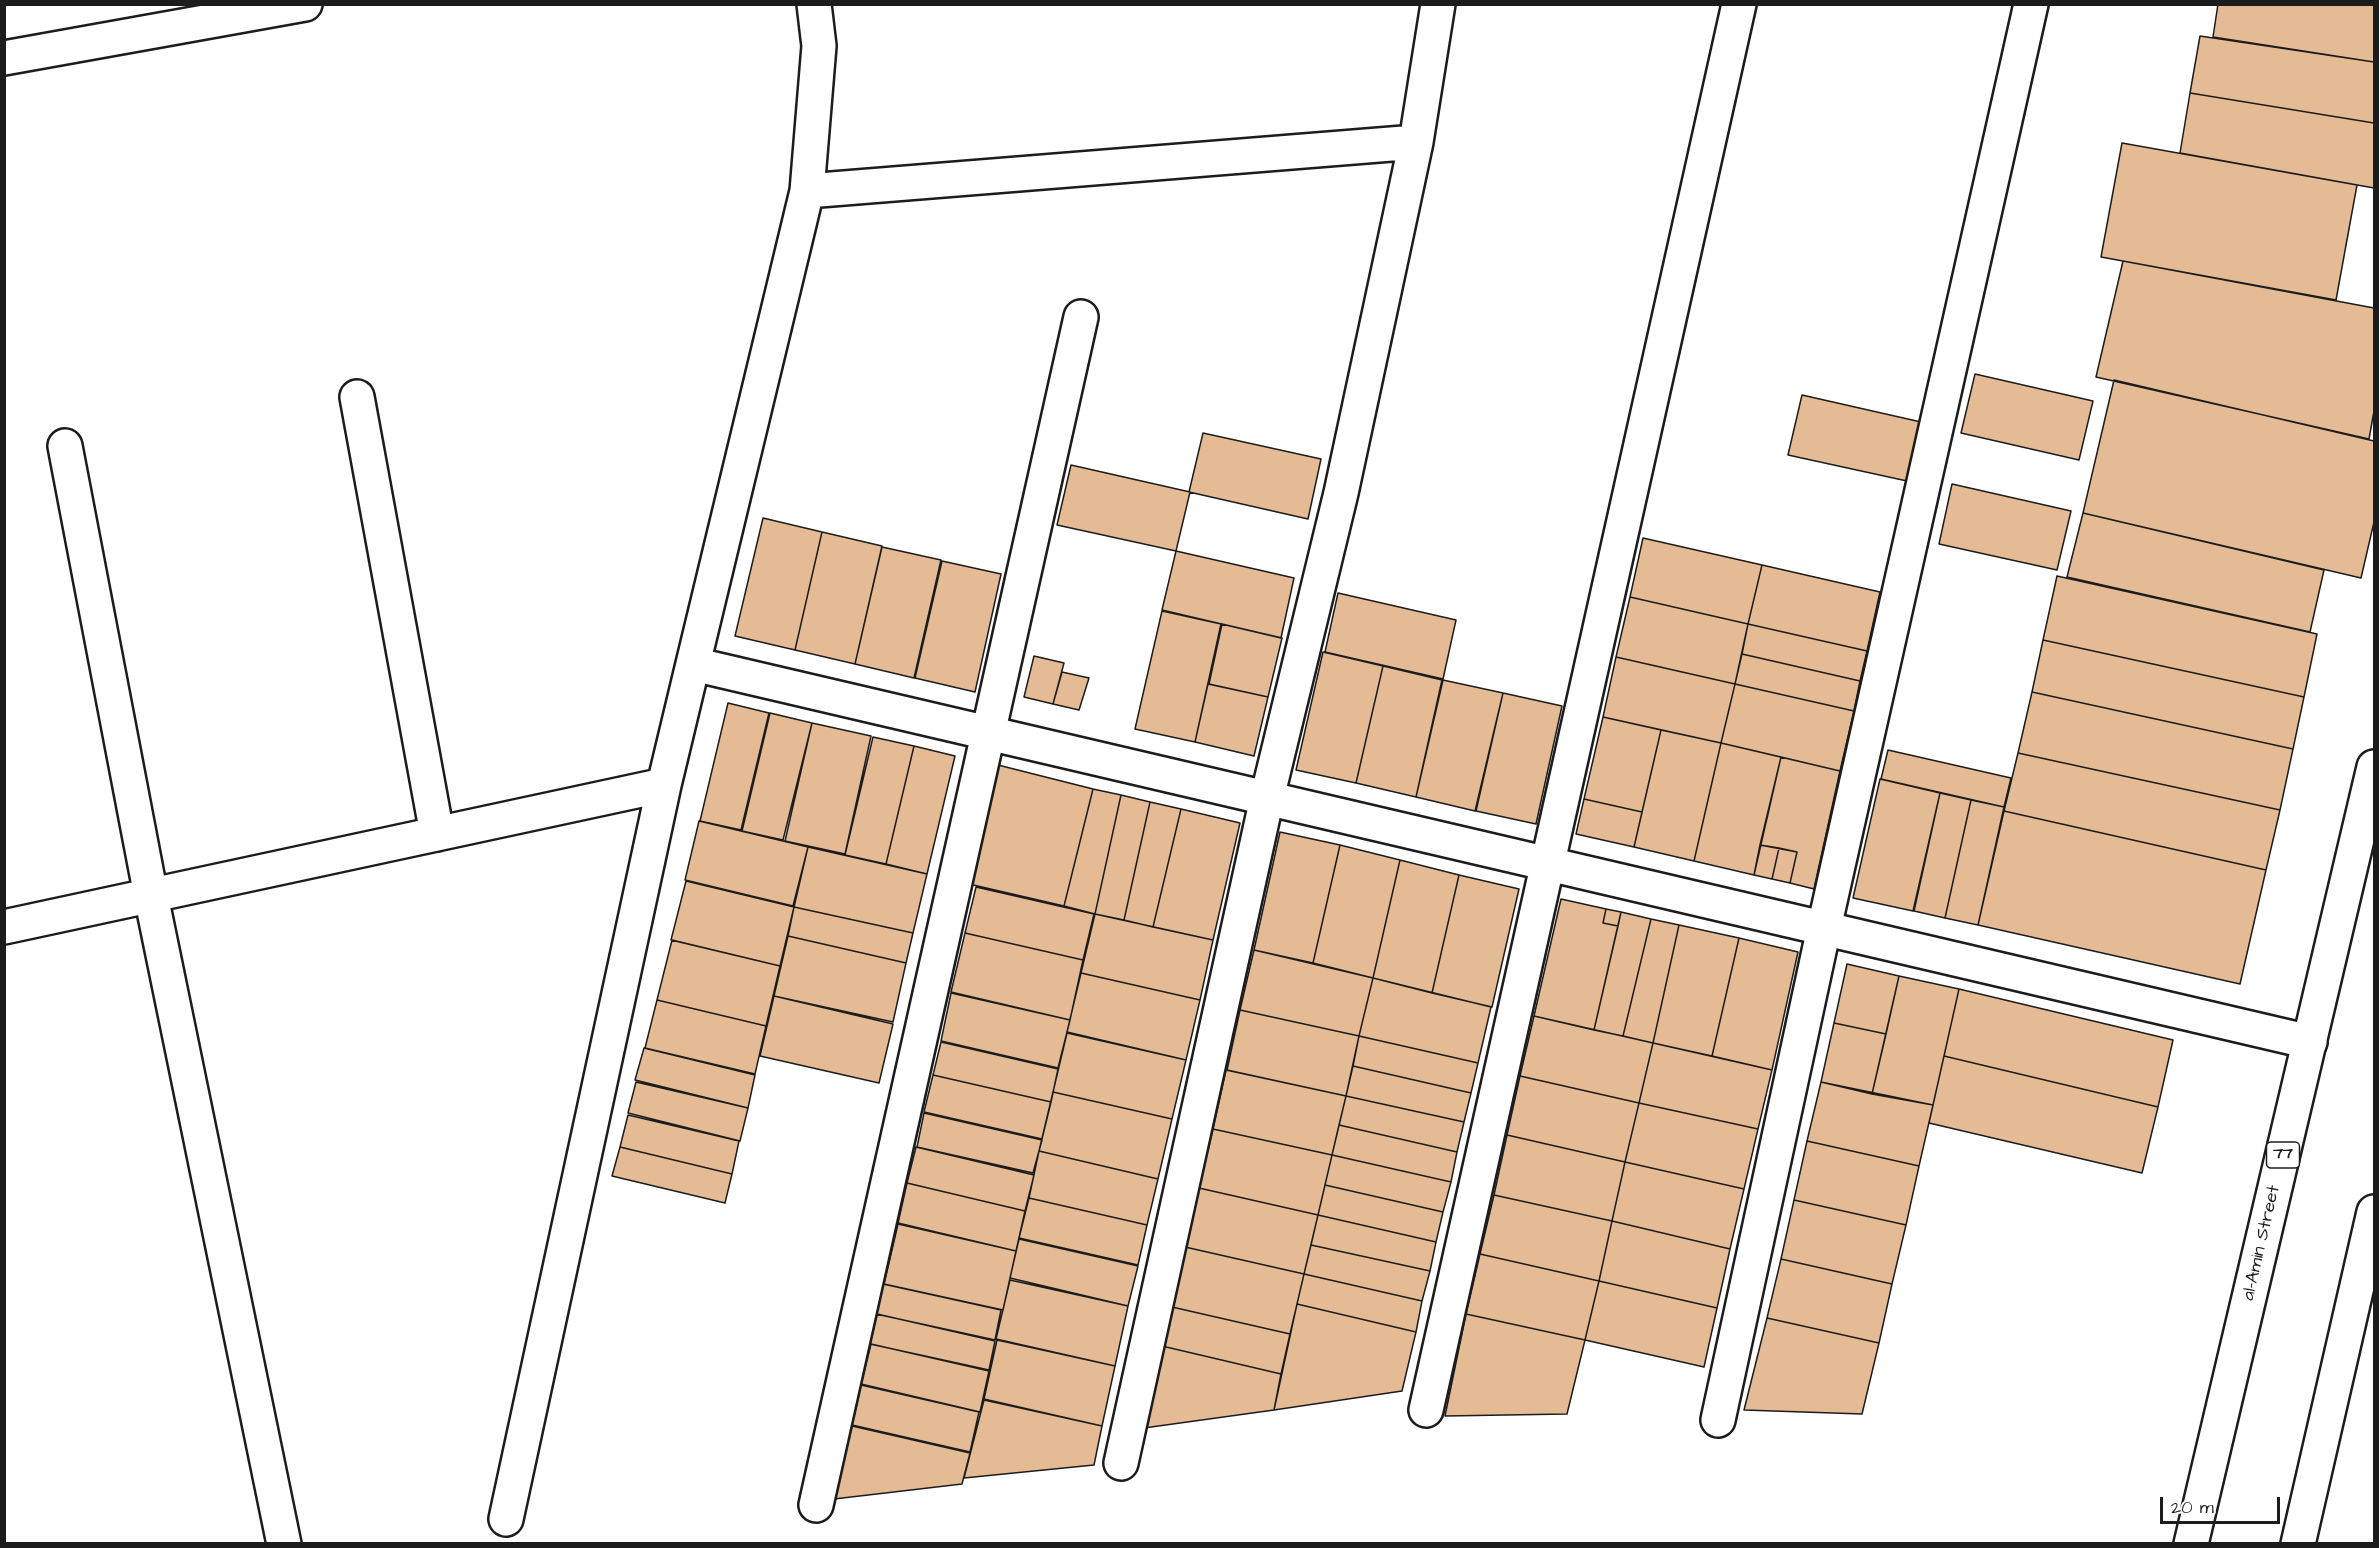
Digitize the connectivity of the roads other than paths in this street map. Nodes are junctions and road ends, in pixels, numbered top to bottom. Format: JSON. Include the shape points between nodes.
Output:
{"nodes":[{"id":1,"x":305,"y":4,"type":"edge"},
{"id":2,"x":814,"y":4,"type":"edge"},
{"id":3,"x":1438,"y":4,"type":"edge"},
{"id":4,"x":1739,"y":4,"type":"edge"},
{"id":5,"x":2031,"y":4,"type":"edge"},
{"id":6,"x":183,"y":15,"type":"edge"},
{"id":7,"x":4,"y":58,"type":"edge"},
{"id":8,"x":1416,"y":142,"type":"junction"},
{"id":9,"x":807,"y":190,"type":"junction"},
{"id":10,"x":1081,"y":317,"type":"dead end"},
{"id":11,"x":357,"y":398,"type":"dead end"},
{"id":12,"x":65,"y":446,"type":"dead end"},
{"id":13,"x":693,"y":664,"type":"junction"},
{"id":14,"x":989,"y":733,"type":"junction"},
{"id":15,"x":2374,"y":767,"type":"edge"},
{"id":16,"x":664,"y":785,"type":"junction"},
{"id":17,"x":1267,"y":798,"type":"junction"},
{"id":18,"x":437,"y":834,"type":"junction"},
{"id":19,"x":1546,"y":863,"type":"junction"},
{"id":20,"x":151,"y":896,"type":"junction"},
{"id":21,"x":4,"y":927,"type":"edge"},
{"id":22,"x":1824,"y":928,"type":"junction"},
{"id":23,"x":2310,"y":1042,"type":"junction"},
{"id":24,"x":2374,"y":1212,"type":"edge"},
{"id":25,"x":2370,"y":1252,"type":"edge"},
{"id":26,"x":1426,"y":1410,"type":"dead end"},
{"id":27,"x":1718,"y":1420,"type":"dead end"},
{"id":28,"x":1121,"y":1463,"type":"dead end"},
{"id":29,"x":816,"y":1505,"type":"dead end"},
{"id":30,"x":506,"y":1519,"type":"dead end"},
{"id":31,"x":284,"y":1544,"type":"edge"},
{"id":32,"x":2191,"y":1544,"type":"edge"},
{"id":33,"x":2298,"y":1544,"type":"edge"}],
"edges":[{"from":1,"to":6,"type":"street"},
{"from":2,"to":9,"type":"street","via":[[819,46]]},
{"from":3,"to":8,"type":"street"},
{"from":4,"to":19,"type":"street"},
{"from":5,"to":22,"type":"street"},
{"from":6,"to":7,"type":"street"},
{"from":8,"to":9,"type":"street"},
{"from":8,"to":17,"type":"street","via":[[1341,493]]},
{"from":9,"to":13,"type":"street"},
{"from":10,"to":14,"type":"street"},
{"from":11,"to":18,"type":"street"},
{"from":12,"to":20,"type":"street"},
{"from":13,"to":14,"type":"street"},
{"from":13,"to":16,"type":"street"},
{"from":14,"to":17,"type":"street"},
{"from":14,"to":29,"type":"street"},
{"from":15,"to":23,"type":"street","name":"al-Amin Street","number":"77"},
{"from":16,"to":18,"type":"street"},
{"from":16,"to":30,"type":"street"},
{"from":17,"to":19,"type":"street"},
{"from":17,"to":28,"type":"street"},
{"from":18,"to":20,"type":"street"},
{"from":19,"to":22,"type":"street"},
{"from":19,"to":26,"type":"street"},
{"from":20,"to":21,"type":"street"},
{"from":20,"to":31,"type":"street"},
{"from":22,"to":23,"type":"street"},
{"from":22,"to":27,"type":"street"},
{"from":23,"to":32,"type":"street","name":"al-Amin Street","number":"77"},
{"from":24,"to":25,"type":"street"},
{"from":25,"to":33,"type":"street"}]}
